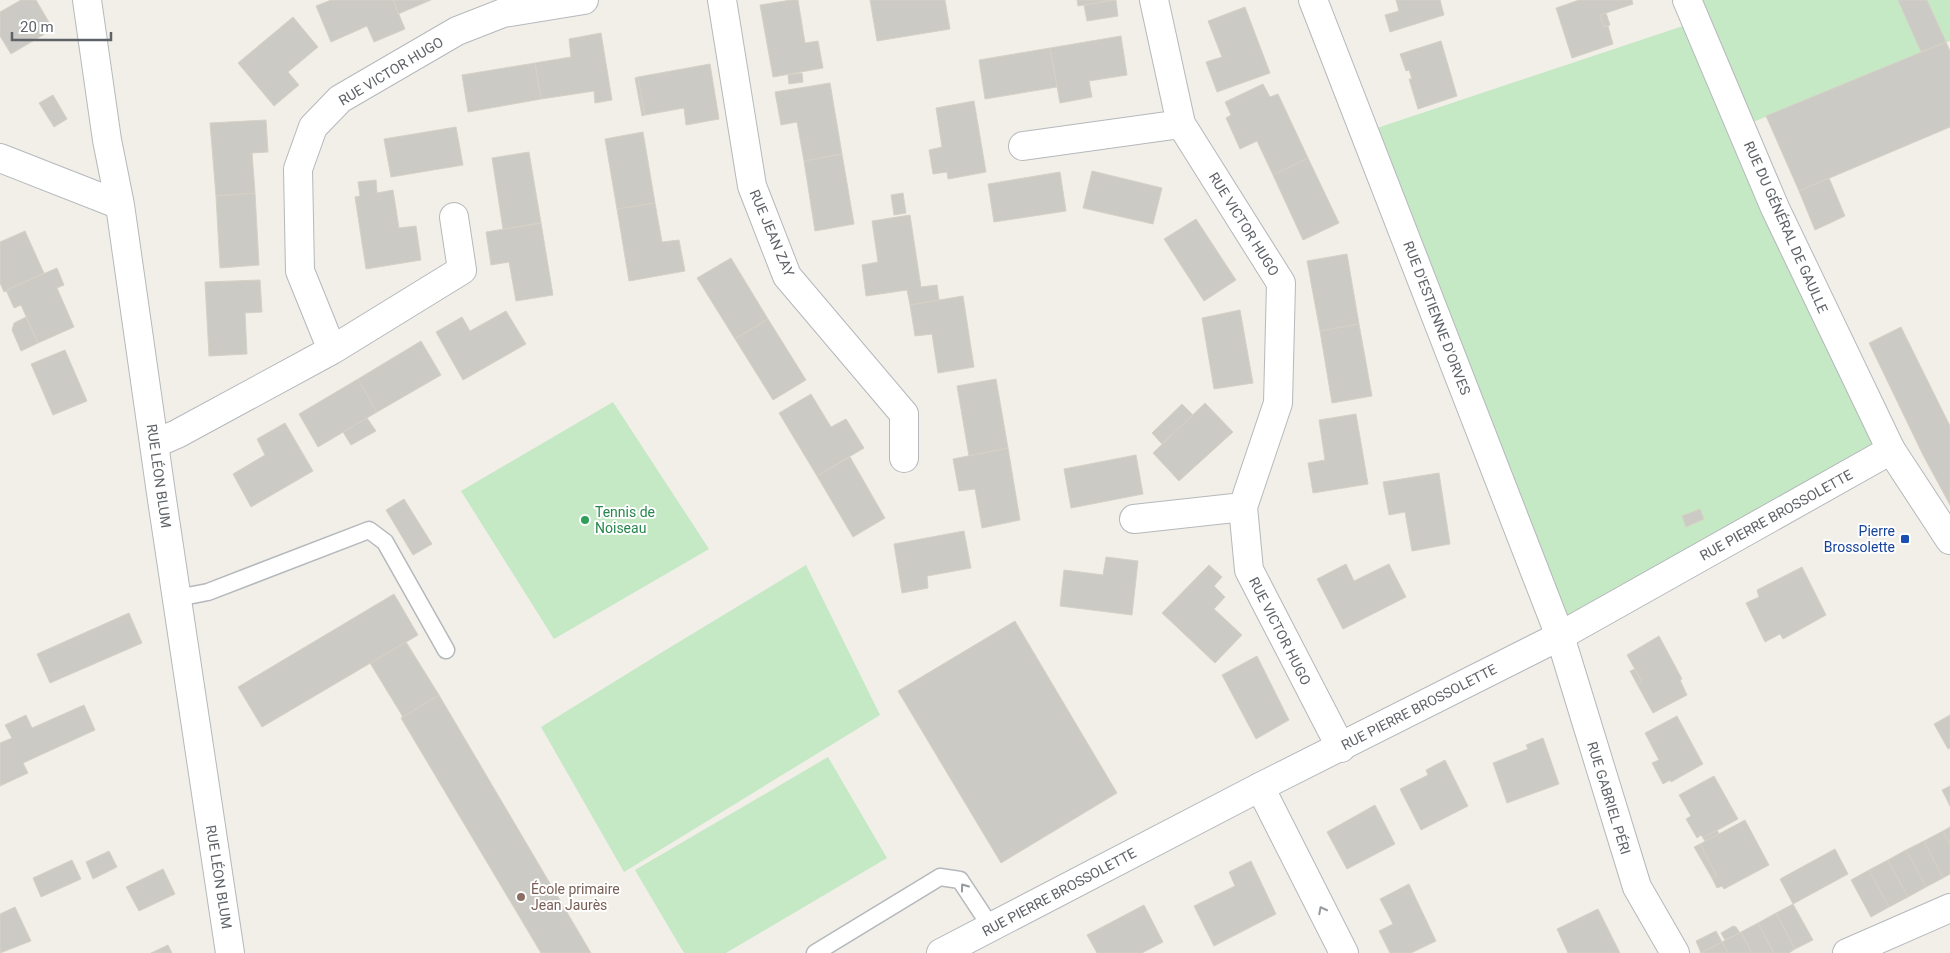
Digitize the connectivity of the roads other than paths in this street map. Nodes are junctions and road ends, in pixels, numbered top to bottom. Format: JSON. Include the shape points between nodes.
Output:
{"nodes":[{"id":1,"x":87,"y":0,"type":"edge"},
{"id":2,"x":584,"y":0,"type":"edge"},
{"id":3,"x":722,"y":0,"type":"edge"},
{"id":4,"x":1154,"y":0,"type":"edge"},
{"id":5,"x":1313,"y":0,"type":"edge"},
{"id":6,"x":1687,"y":0,"type":"edge"},
{"id":7,"x":1181,"y":124,"type":"junction"},
{"id":8,"x":1023,"y":146,"type":"dead end"},
{"id":9,"x":0,"y":159,"type":"edge"},
{"id":10,"x":120,"y":205,"type":"junction"},
{"id":11,"x":454,"y":217,"type":"dead end"},
{"id":12,"x":332,"y":350,"type":"junction"},
{"id":13,"x":154,"y":444,"type":"junction"},
{"id":14,"x":1891,"y":450,"type":"junction"},
{"id":15,"x":904,"y":458,"type":"dead end"},
{"id":16,"x":1244,"y":507,"type":"junction"},
{"id":17,"x":1134,"y":520,"type":"dead end"},
{"id":18,"x":1950,"y":540,"type":"edge"},
{"id":19,"x":177,"y":598,"type":"junction"},
{"id":20,"x":1560,"y":636,"type":"junction"},
{"id":21,"x":446,"y":650,"type":"dead end"},
{"id":22,"x":1340,"y":748,"type":"junction"},
{"id":23,"x":1260,"y":787,"type":"junction"},
{"id":24,"x":1950,"y":908,"type":"edge"},
{"id":25,"x":991,"y":927,"type":"junction"},
{"id":26,"x":230,"y":953,"type":"edge"},
{"id":27,"x":815,"y":953,"type":"edge"},
{"id":28,"x":941,"y":953,"type":"edge"},
{"id":29,"x":1344,"y":953,"type":"edge"},
{"id":30,"x":1675,"y":953,"type":"edge"},
{"id":31,"x":1847,"y":953,"type":"edge"}],
"edges":[{"from":1,"to":10,"type":"street","name":"RUE LÉON BLUM","via":[[107,140]]},
{"from":2,"to":12,"type":"street","name":"RUE VICTOR HUGO","via":[[503,13],[457,31],[340,99],[313,127],[298,169],[300,271]]},
{"from":3,"to":15,"type":"street","name":"RUE JEAN ZAY","via":[[752,186],[787,276],[904,414]]},
{"from":4,"to":7,"type":"street","name":"RUE VICTOR HUGO"},
{"from":5,"to":20,"type":"street","name":"RUE D'ESTIENNE D'ORVES"},
{"from":6,"to":14,"type":"street","name":"RUE DU GÉNÉRAL DE GAULLE","via":[[1775,208]]},
{"from":7,"to":8,"type":"street"},
{"from":7,"to":16,"type":"street","name":"RUE VICTOR HUGO","via":[[1281,283],[1278,403]]},
{"from":9,"to":10,"type":"street"},
{"from":10,"to":13,"type":"street","name":"RUE LÉON BLUM"},
{"from":11,"to":12,"type":"street","via":[[462,270]]},
{"from":12,"to":13,"type":"street"},
{"from":13,"to":19,"type":"street","name":"RUE LÉON BLUM"},
{"from":14,"to":18,"type":"street","name":"RUE DU GÉNÉRAL DE GAULLE"},
{"from":14,"to":20,"type":"street","name":"RUE PIERRE BROSSOLETTE"},
{"from":16,"to":17,"type":"street"},
{"from":16,"to":22,"type":"street","name":"RUE VICTOR HUGO","via":[[1250,570]]},
{"from":19,"to":21,"type":"lane","via":[[208,592],[369,530],[385,542]]},
{"from":19,"to":26,"type":"street","name":"RUE LÉON BLUM"},
{"from":20,"to":22,"type":"street","name":"RUE PIERRE BROSSOLETTE"},
{"from":20,"to":30,"type":"street","name":"RUE GABRIEL PÉRI","via":[[1637,887]]},
{"from":22,"to":23,"type":"street","name":"RUE PIERRE BROSSOLETTE"},
{"from":23,"to":25,"type":"street","name":"RUE PIERRE BROSSOLETTE"},
{"from":29,"to":23,"type":"street","one_way":true},
{"from":24,"to":31,"type":"street"},
{"from":25,"to":27,"type":"lane","one_way":true,"via":[[960,880],[940,877]]},
{"from":25,"to":28,"type":"street","name":"RUE PIERRE BROSSOLETTE"}]}
